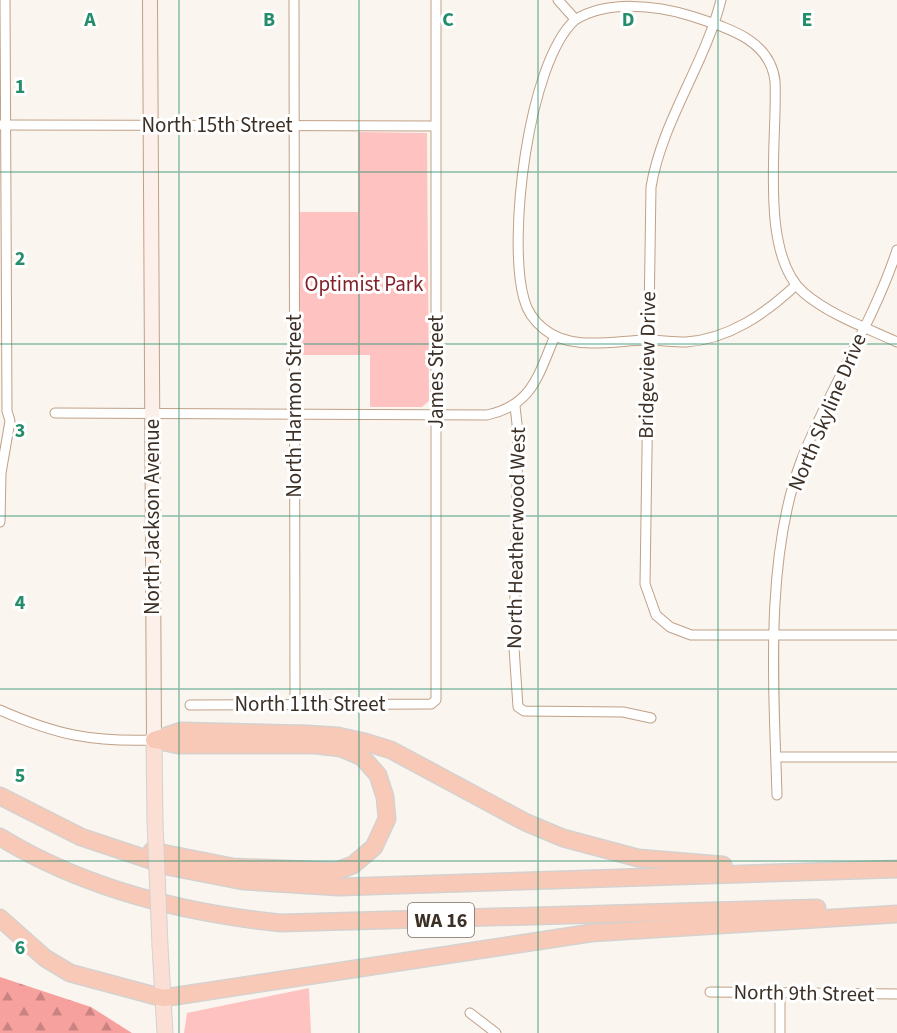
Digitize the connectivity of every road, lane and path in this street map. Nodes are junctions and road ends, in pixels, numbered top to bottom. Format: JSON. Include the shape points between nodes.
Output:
{"nodes":[{"id":1,"x":5,"y":0,"type":"edge"},
{"id":2,"x":150,"y":0,"type":"edge"},
{"id":3,"x":294,"y":0,"type":"edge"},
{"id":4,"x":436,"y":0,"type":"edge"},
{"id":5,"x":558,"y":0,"type":"edge"},
{"id":6,"x":721,"y":0,"type":"edge"},
{"id":7,"x":575,"y":19,"type":"junction"},
{"id":8,"x":714,"y":24,"type":"junction"},
{"id":9,"x":3,"y":125,"type":"edge"},
{"id":10,"x":149,"y":125,"type":"junction"},
{"id":11,"x":294,"y":125,"type":"junction"},
{"id":12,"x":435,"y":126,"type":"junction"},
{"id":13,"x":897,"y":250,"type":"edge"},
{"id":14,"x":796,"y":285,"type":"junction"},
{"id":15,"x":864,"y":326,"type":"junction"},
{"id":16,"x":555,"y":336,"type":"junction"},
{"id":17,"x":649,"y":340,"type":"junction"},
{"id":18,"x":897,"y":342,"type":"edge"},
{"id":19,"x":514,"y":406,"type":"junction"},
{"id":20,"x":4,"y":411,"type":"edge"},
{"id":21,"x":54,"y":413,"type":"dead end"},
{"id":22,"x":151,"y":414,"type":"junction"},
{"id":23,"x":294,"y":415,"type":"junction"},
{"id":24,"x":436,"y":416,"type":"junction"},
{"id":25,"x":0,"y":522,"type":"edge"},
{"id":26,"x":776,"y":634,"type":"junction"},
{"id":27,"x":897,"y":635,"type":"edge"},
{"id":28,"x":296,"y":704,"type":"junction"},
{"id":29,"x":431,"y":704,"type":"joint"},
{"id":30,"x":190,"y":705,"type":"dead end"},
{"id":31,"x":0,"y":710,"type":"edge"},
{"id":32,"x":651,"y":718,"type":"dead end"},
{"id":33,"x":154,"y":740,"type":"junction"},
{"id":34,"x":776,"y":757,"type":"junction"},
{"id":35,"x":897,"y":757,"type":"edge"},
{"id":36,"x":777,"y":795,"type":"dead end"},
{"id":37,"x":0,"y":796,"type":"edge"},
{"id":38,"x":0,"y":837,"type":"edge"},
{"id":39,"x":81,"y":837,"type":"junction"},
{"id":40,"x":897,"y":869,"type":"edge"},
{"id":41,"x":820,"y":871,"type":"junction"},
{"id":42,"x":897,"y":906,"type":"edge"},
{"id":43,"x":897,"y":914,"type":"edge"},
{"id":44,"x":0,"y":918,"type":"edge"},
{"id":45,"x":710,"y":992,"type":"dead end"},
{"id":46,"x":780,"y":993,"type":"junction"},
{"id":47,"x":897,"y":994,"type":"edge"},
{"id":48,"x":163,"y":998,"type":"junction"},
{"id":49,"x":470,"y":1013,"type":"dead end"},
{"id":50,"x":165,"y":1033,"type":"edge"},
{"id":51,"x":496,"y":1033,"type":"edge"},
{"id":52,"x":780,"y":1033,"type":"edge"}],
"edges":[{"from":1,"to":9,"type":"street"},
{"from":2,"to":10,"type":"main road","name":"North Jackson Avenue"},
{"from":3,"to":11,"type":"street","name":"North Harmon Street"},
{"from":4,"to":12,"type":"street","name":"James Street"},
{"from":5,"to":7,"type":"street"},
{"from":6,"to":8,"type":"street","name":"Bridgeview Drive"},
{"from":7,"to":8,"type":"street","via":[[595,8],[626,2],[666,8]]},
{"from":7,"to":16,"type":"street","via":[[560,40],[539,94],[521,190],[520,264],[524,300],[537,323]]},
{"from":8,"to":14,"type":"street","via":[[753,42],[773,69],[777,238],[784,264]]},
{"from":8,"to":17,"type":"street","name":"Bridgeview Drive","via":[[652,178]]},
{"from":9,"to":10,"type":"street","name":"North 15th Street"},
{"from":9,"to":20,"type":"street"},
{"from":10,"to":11,"type":"street","name":"North 15th Street"},
{"from":10,"to":22,"type":"main road","name":"North Jackson Avenue"},
{"from":11,"to":12,"type":"street","name":"North 15th Street"},
{"from":11,"to":23,"type":"street","name":"North Harmon Street"},
{"from":12,"to":24,"type":"street","name":"James Street"},
{"from":13,"to":15,"type":"street","name":"North Skyline Drive"},
{"from":14,"to":15,"type":"street","via":[[819,304]]},
{"from":14,"to":17,"type":"street","via":[[757,316],[721,335],[682,342]]},
{"from":15,"to":18,"type":"street"},
{"from":15,"to":26,"type":"street","name":"North Skyline Drive","via":[[819,418],[792,491],[778,563]]},
{"from":16,"to":17,"type":"street","via":[[581,343]]},
{"from":16,"to":19,"type":"street","name":"North Heatherwood West","via":[[535,384]]},
{"from":17,"to":26,"type":"street","name":"Bridgeview Drive","via":[[644,554],[651,607],[670,627],[691,635]]},
{"from":19,"to":24,"type":"street","via":[[487,415]]},
{"from":19,"to":32,"type":"street","name":"North Heatherwood West","via":[[518,423],[514,638],[518,707],[524,711],[638,713]]},
{"from":20,"to":25,"type":"street","via":[[10,421]]},
{"from":21,"to":22,"type":"street"},
{"from":22,"to":23,"type":"street"},
{"from":22,"to":33,"type":"main road","name":"North Jackson Avenue"},
{"from":23,"to":24,"type":"street"},
{"from":23,"to":28,"type":"street","name":"North Harmon Street"},
{"from":24,"to":29,"type":"street","name":"James Street","via":[[437,692]]},
{"from":26,"to":27,"type":"street"},
{"from":26,"to":34,"type":"street","name":"North Skyline Drive"},
{"from":28,"to":29,"type":"street","name":"North 11th Street"},
{"from":28,"to":30,"type":"street","name":"North 11th Street"},
{"from":31,"to":33,"type":"street","via":[[67,735],[112,741]]},
{"from":33,"to":39,"type":"highway","via":[[178,746],[341,748],[362,757],[378,775],[387,819],[374,847],[353,865],[336,871],[233,867]]},
{"from":33,"to":41,"type":"highway","via":[[181,731],[338,736],[391,750],[525,822],[600,850],[668,862]]},
{"from":33,"to":48,"type":"main road","name":"North Jackson Avenue","bridge":true},
{"from":34,"to":35,"type":"street"},
{"from":34,"to":36,"type":"street","name":"North Skyline Drive"},
{"from":37,"to":39,"type":"highway","number":"WA 16"},
{"from":38,"to":42,"type":"highway","number":"WA 16","via":[[70,872],[166,906],[281,923]]},
{"from":39,"to":41,"type":"highway","number":"WA 16","via":[[171,867],[243,881],[339,887]]},
{"from":40,"to":41,"type":"highway","number":"WA 16"},
{"from":43,"to":48,"type":"highway","via":[[591,933]]},
{"from":44,"to":48,"type":"highway","via":[[45,958],[70,973]]},
{"from":45,"to":46,"type":"street","name":"North 9th Street"},
{"from":46,"to":47,"type":"street","name":"North 9th Street"},
{"from":46,"to":52,"type":"street"},
{"from":48,"to":50,"type":"main road","name":"North Jackson Avenue"},
{"from":49,"to":51,"type":"street"}]}
